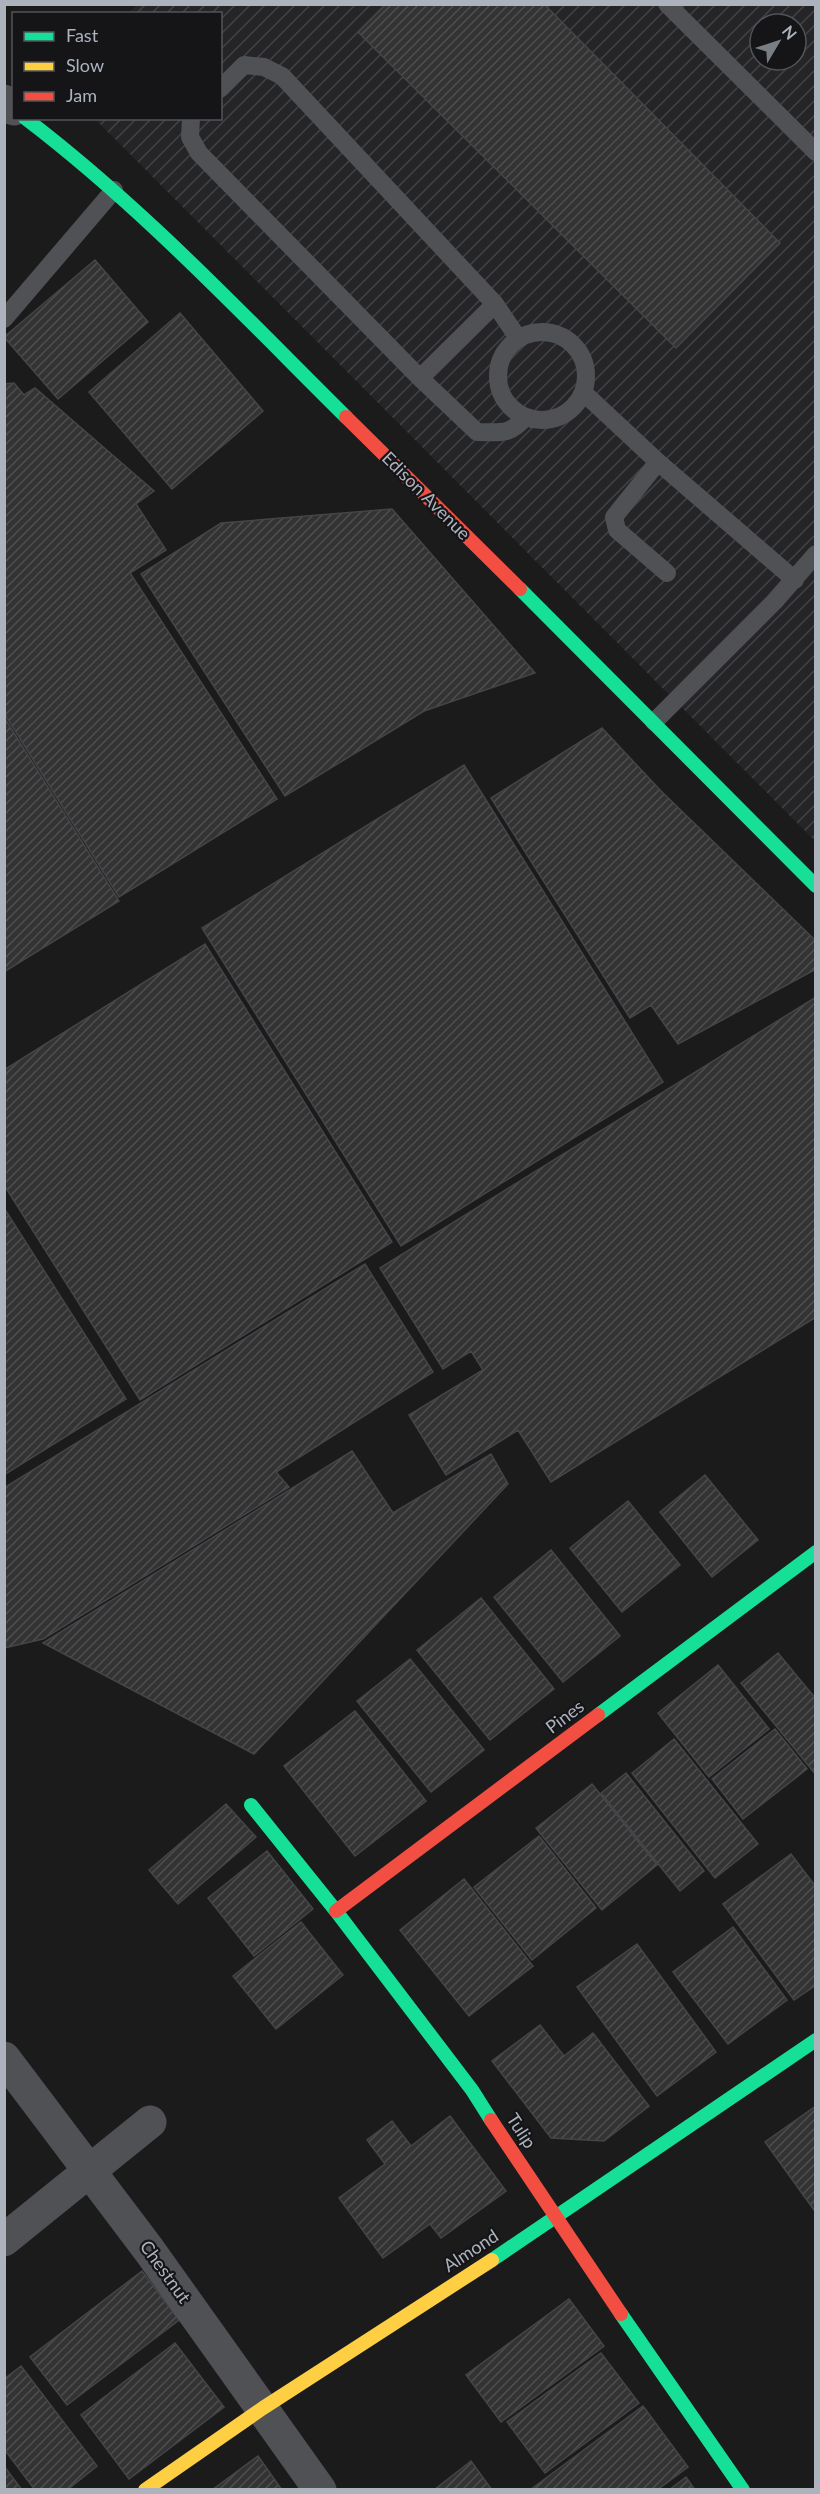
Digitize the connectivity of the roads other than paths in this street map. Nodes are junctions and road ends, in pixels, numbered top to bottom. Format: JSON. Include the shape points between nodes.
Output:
{"nodes":[{"id":1,"x":667,"y":4,"type":"edge"},
{"id":2,"x":222,"y":87,"type":"edge"},
{"id":3,"x":28,"y":120,"type":"edge"},
{"id":4,"x":191,"y":120,"type":"edge"},
{"id":5,"x":816,"y":152,"type":"edge"},
{"id":6,"x":114,"y":190,"type":"junction"},
{"id":7,"x":495,"y":304,"type":"junction"},
{"id":8,"x":4,"y":319,"type":"edge"},
{"id":9,"x":518,"y":338,"type":"junction"},
{"id":10,"x":420,"y":378,"type":"junction"},
{"id":11,"x":584,"y":393,"type":"junction"},
{"id":12,"x":525,"y":417,"type":"junction"},
{"id":13,"x":658,"y":462,"type":"junction"},
{"id":14,"x":816,"y":554,"type":"edge"},
{"id":15,"x":667,"y":573,"type":"dead end"},
{"id":16,"x":795,"y":580,"type":"junction"},
{"id":17,"x":654,"y":722,"type":"junction"},
{"id":18,"x":816,"y":886,"type":"edge"},
{"id":19,"x":816,"y":1552,"type":"edge"},
{"id":20,"x":251,"y":1804,"type":"dead end"},
{"id":21,"x":336,"y":1911,"type":"junction"},
{"id":22,"x":816,"y":2040,"type":"edge"},
{"id":23,"x":4,"y":2058,"type":"edge"},
{"id":24,"x":150,"y":2121,"type":"dead end"},
{"id":25,"x":89,"y":2171,"type":"junction"},
{"id":26,"x":555,"y":2219,"type":"junction"},
{"id":27,"x":4,"y":2240,"type":"edge"},
{"id":28,"x":263,"y":2408,"type":"junction"},
{"id":29,"x":145,"y":2490,"type":"edge"},
{"id":30,"x":320,"y":2490,"type":"edge"},
{"id":31,"x":743,"y":2490,"type":"edge"}],
"edges":[{"from":1,"to":5,"type":"lane"},
{"from":2,"to":7,"type":"lane","via":[[244,65],[264,67],[282,76]]},
{"from":3,"to":6,"type":"street","name":"Edison Avenue"},
{"from":4,"to":10,"type":"lane","via":[[189,137],[199,153]]},
{"from":6,"to":8,"type":"lane"},
{"from":6,"to":17,"type":"street","name":"Edison Avenue"},
{"from":7,"to":9,"type":"lane"},
{"from":7,"to":10,"type":"lane"},
{"from":9,"to":11,"type":"lane","via":[[546,331],[571,342],[585,366]]},
{"from":9,"to":12,"type":"lane","via":[[501,358],[499,386],[504,400]]},
{"from":10,"to":12,"type":"lane","via":[[477,432],[506,432],[517,428]]},
{"from":11,"to":12,"type":"lane","via":[[566,414],[553,420]]},
{"from":11,"to":13,"type":"lane"},
{"from":13,"to":15,"type":"lane","via":[[614,517],[614,523],[617,530]]},
{"from":13,"to":16,"type":"lane"},
{"from":14,"to":16,"type":"lane"},
{"from":16,"to":17,"type":"lane"},
{"from":17,"to":18,"type":"street","name":"Edison Avenue"},
{"from":19,"to":21,"type":"street","name":"Pines"},
{"from":20,"to":21,"type":"street","name":"Tulip"},
{"from":21,"to":26,"type":"street","name":"Tulip","via":[[472,2090]]},
{"from":22,"to":26,"type":"street","name":"Almond"},
{"from":23,"to":25,"type":"street","name":"Chestnut"},
{"from":24,"to":25,"type":"street"},
{"from":25,"to":27,"type":"street"},
{"from":25,"to":28,"type":"street","name":"Chestnut"},
{"from":26,"to":28,"type":"street","name":"Almond"},
{"from":26,"to":31,"type":"street","name":"Tulip"},
{"from":28,"to":29,"type":"street","name":"Almond"},
{"from":28,"to":30,"type":"street","name":"Chestnut"}]}
